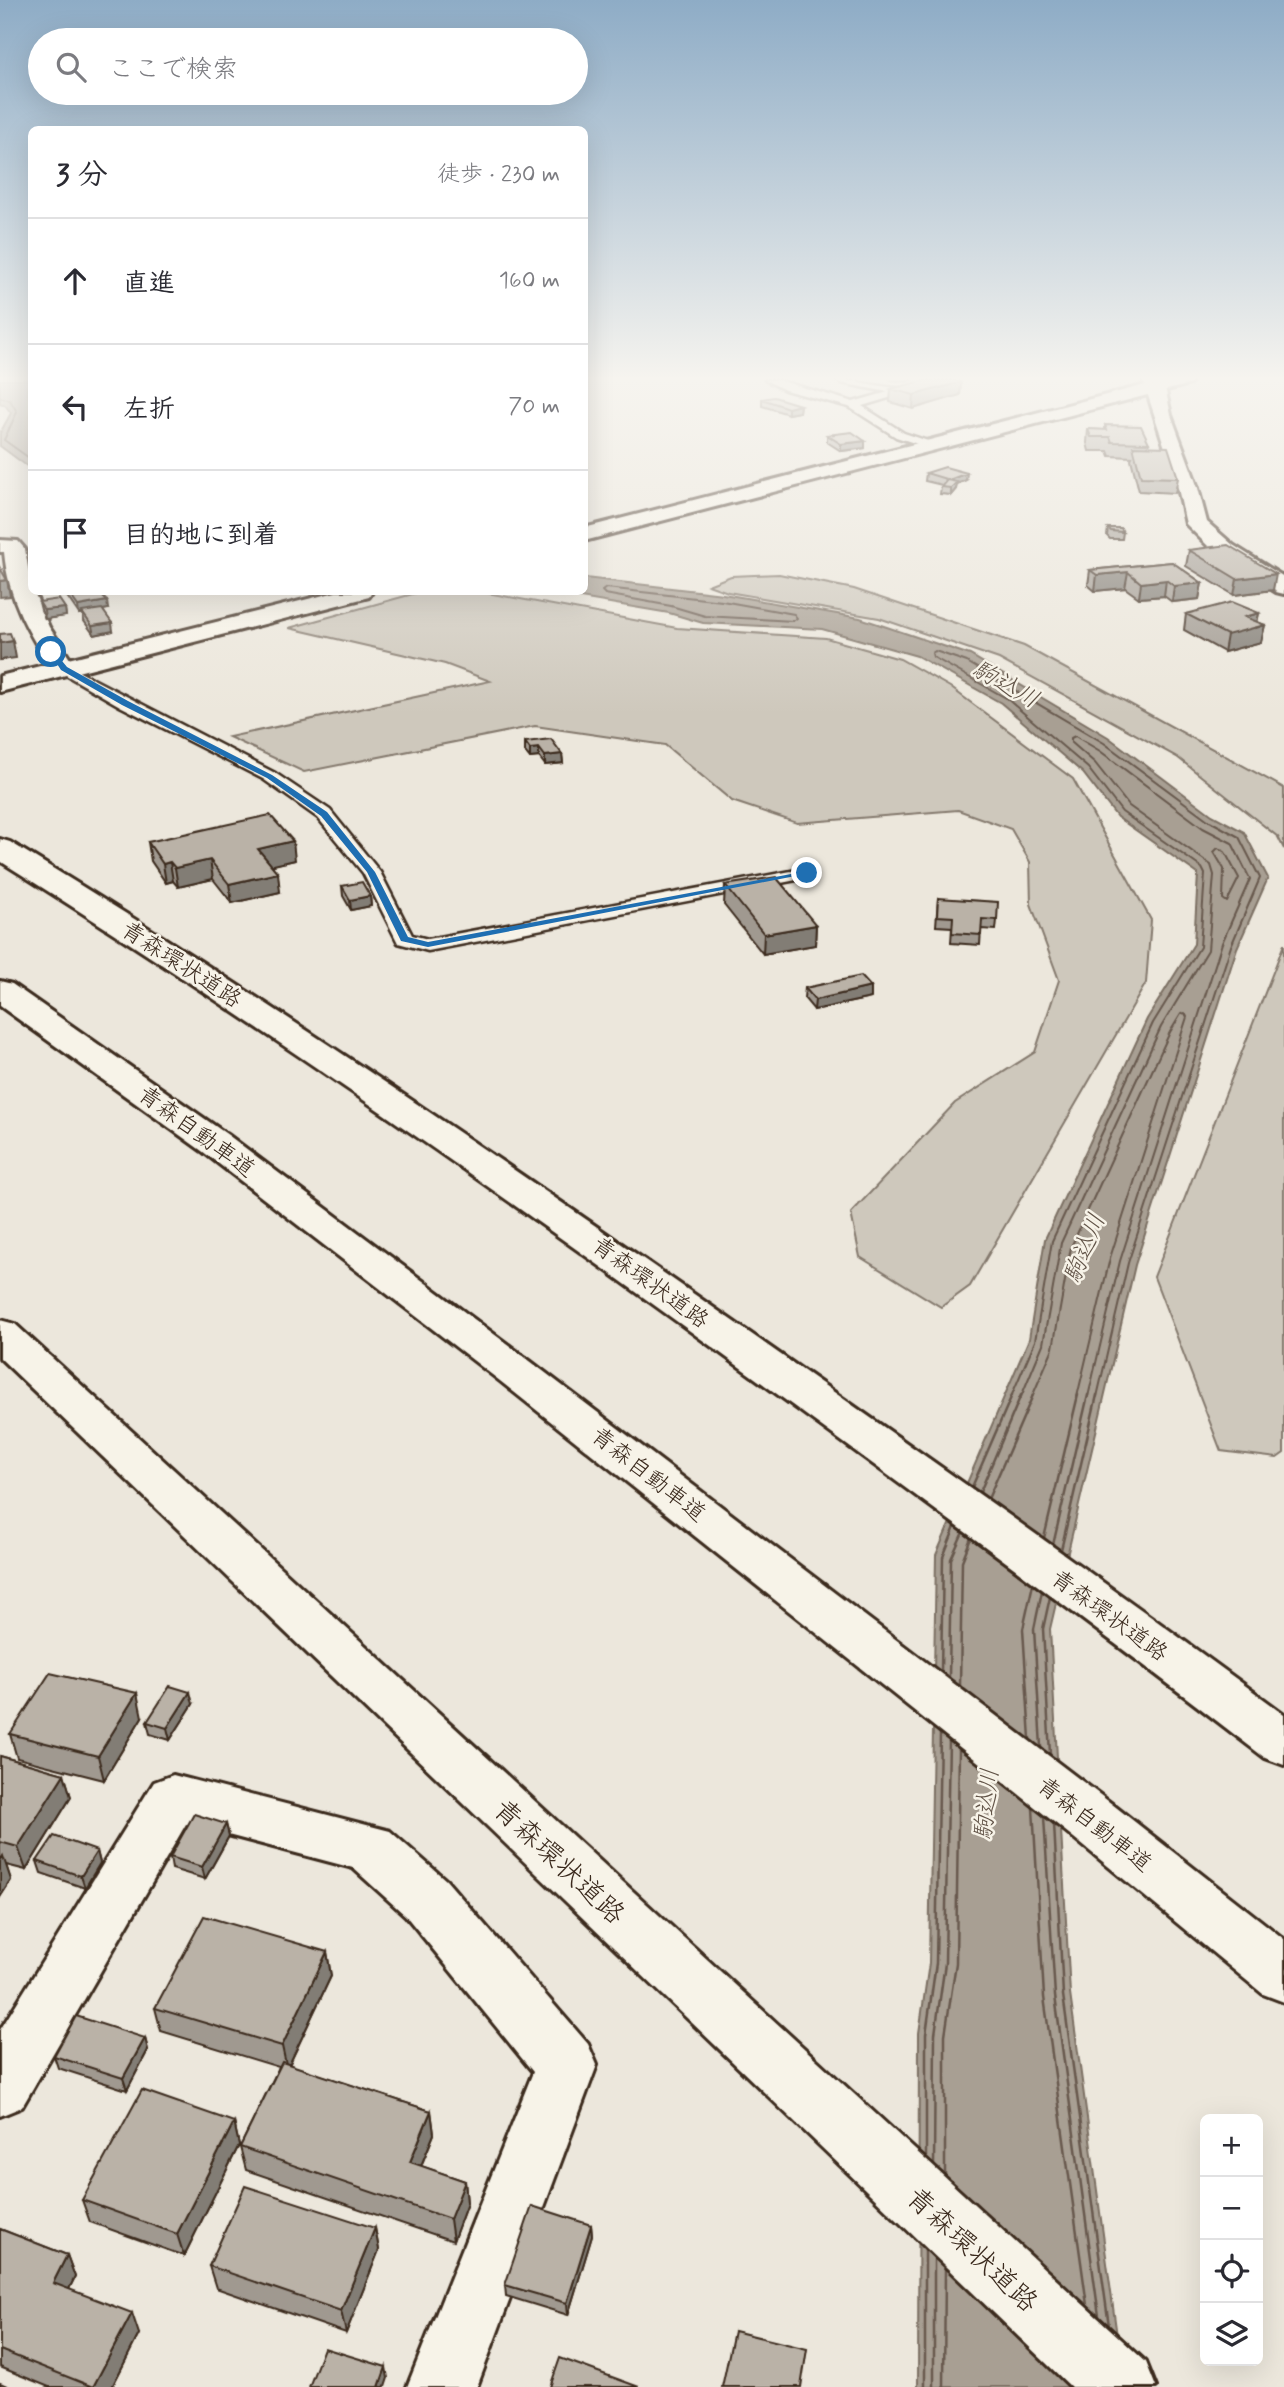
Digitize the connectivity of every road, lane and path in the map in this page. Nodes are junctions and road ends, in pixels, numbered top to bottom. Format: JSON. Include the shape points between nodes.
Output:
{"nodes":[{"id":1,"x":752,"y":491,"type":"edge"},
{"id":2,"x":1189,"y":491,"type":"edge"},
{"id":3,"x":588,"y":534,"type":"edge"},
{"id":4,"x":0,"y":546,"type":"edge"},
{"id":5,"x":1284,"y":587,"type":"edge"},
{"id":6,"x":349,"y":595,"type":"edge"},
{"id":7,"x":64,"y":668,"type":"junction"},
{"id":8,"x":0,"y":684,"type":"edge"},
{"id":9,"x":0,"y":848,"type":"edge"},
{"id":10,"x":807,"y":873,"type":"dead end"},
{"id":11,"x":0,"y":991,"type":"edge"},
{"id":12,"x":0,"y":1334,"type":"edge"},
{"id":13,"x":1284,"y":1743,"type":"edge"},
{"id":14,"x":1284,"y":1975,"type":"edge"},
{"id":15,"x":0,"y":2086,"type":"edge"},
{"id":16,"x":442,"y":2387,"type":"edge"},
{"id":17,"x":1121,"y":2387,"type":"edge"}],
"edges":[{"from":1,"to":3,"type":"main road"},
{"from":2,"to":5,"type":"main road","via":[[1197,524],[1225,550]]},
{"from":4,"to":7,"type":"main road","via":[[15,549],[20,590]]},
{"from":6,"to":7,"type":"main road"},
{"from":7,"to":8,"type":"main road"},
{"from":7,"to":10,"type":"lane","via":[[270,776],[324,814],[371,872],[405,939],[428,945]]},
{"from":9,"to":13,"type":"main road","name":"青森環状道路","via":[[243,1003],[521,1190],[875,1442]]},
{"from":11,"to":14,"type":"main road","name":"青森自動車道","via":[[237,1160],[516,1371]]},
{"from":12,"to":17,"type":"main road","name":"青森環状道路"},
{"from":15,"to":16,"type":"main road","via":[[173,1798],[370,1848],[426,1898],[566,2064]]}]}
